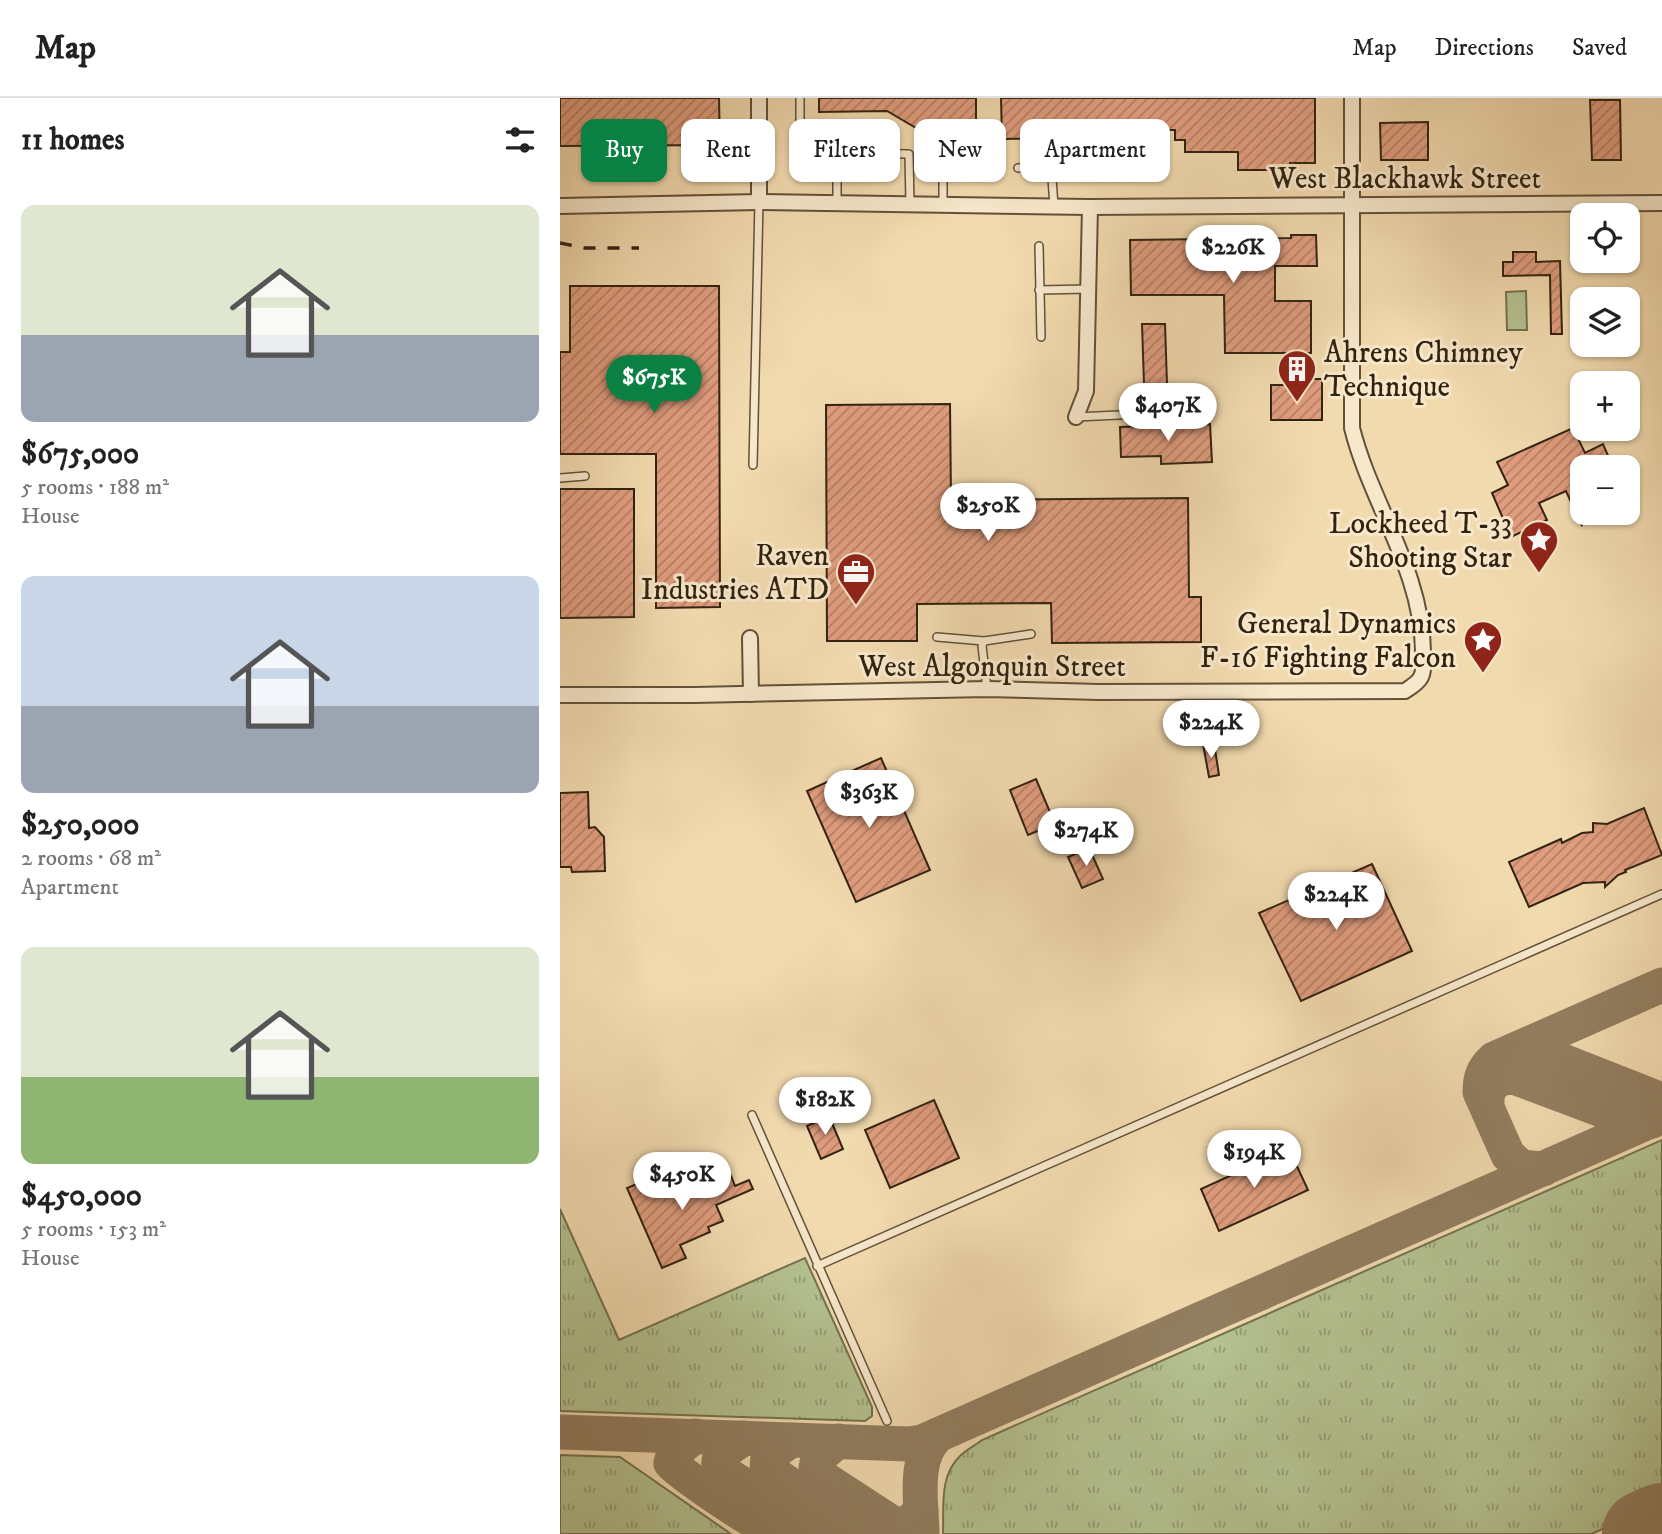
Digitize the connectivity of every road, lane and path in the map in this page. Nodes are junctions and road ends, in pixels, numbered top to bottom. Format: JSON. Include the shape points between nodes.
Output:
{"nodes":[{"id":1,"x":759,"y":98,"type":"edge"},
{"id":2,"x":800,"y":98,"type":"edge"},
{"id":3,"x":1352,"y":98,"type":"edge"},
{"id":4,"x":800,"y":119,"type":"edge"},
{"id":5,"x":900,"y":154,"type":"edge"},
{"id":6,"x":1018,"y":168,"type":"dead end"},
{"id":7,"x":837,"y":182,"type":"edge"},
{"id":8,"x":943,"y":182,"type":"edge"},
{"id":9,"x":759,"y":202,"type":"junction"},
{"id":10,"x":837,"y":203,"type":"junction"},
{"id":11,"x":1662,"y":203,"type":"edge"},
{"id":12,"x":910,"y":204,"type":"junction"},
{"id":13,"x":943,"y":205,"type":"junction"},
{"id":14,"x":1352,"y":205,"type":"junction"},
{"id":15,"x":560,"y":206,"type":"edge"},
{"id":16,"x":1054,"y":206,"type":"junction"},
{"id":17,"x":1090,"y":207,"type":"junction"},
{"id":18,"x":1039,"y":246,"type":"dead end"},
{"id":19,"x":1088,"y":289,"type":"junction"},
{"id":20,"x":1040,"y":290,"type":"junction"},
{"id":21,"x":1041,"y":337,"type":"dead end"},
{"id":22,"x":1205,"y":411,"type":"dead end"},
{"id":23,"x":1076,"y":417,"type":"joint"},
{"id":24,"x":753,"y":465,"type":"dead end"},
{"id":25,"x":585,"y":476,"type":"dead end"},
{"id":26,"x":560,"y":478,"type":"edge"},
{"id":27,"x":1031,"y":634,"type":"dead end"},
{"id":28,"x":937,"y":637,"type":"dead end"},
{"id":29,"x":750,"y":638,"type":"dead end"},
{"id":30,"x":984,"y":641,"type":"junction"},
{"id":31,"x":987,"y":689,"type":"junction"},
{"id":32,"x":751,"y":694,"type":"junction"},
{"id":33,"x":560,"y":695,"type":"edge"},
{"id":34,"x":1662,"y":894,"type":"edge"},
{"id":35,"x":752,"y":1115,"type":"dead end"},
{"id":36,"x":817,"y":1266,"type":"junction"},
{"id":37,"x":887,"y":1421,"type":"dead end"}],
"edges":[{"from":1,"to":9,"type":"street"},
{"from":2,"to":4,"type":"lane"},
{"from":3,"to":14,"type":"street"},
{"from":5,"to":12,"type":"lane","via":[[909,154]]},
{"from":6,"to":16,"type":"lane","via":[[1051,165]]},
{"from":7,"to":10,"type":"lane"},
{"from":8,"to":13,"type":"lane"},
{"from":9,"to":10,"type":"street","name":"West Blackhawk Street"},
{"from":9,"to":15,"type":"street","name":"West Blackhawk Street"},
{"from":9,"to":24,"type":"lane"},
{"from":10,"to":12,"type":"street","name":"West Blackhawk Street"},
{"from":11,"to":14,"type":"street","name":"West Blackhawk Street"},
{"from":12,"to":13,"type":"street","name":"West Blackhawk Street"},
{"from":13,"to":16,"type":"street","name":"West Blackhawk Street"},
{"from":14,"to":17,"type":"street","name":"West Blackhawk Street"},
{"from":14,"to":31,"type":"street","name":"West Algonquin Street","via":[[1352,428],[1358,453],[1404,556],[1420,615],[1424,670],[1420,681],[1405,691]]},
{"from":16,"to":17,"type":"street","name":"West Blackhawk Street"},
{"from":17,"to":19,"type":"street"},
{"from":18,"to":20,"type":"lane"},
{"from":19,"to":20,"type":"lane"},
{"from":19,"to":23,"type":"street","via":[[1086,391]]},
{"from":20,"to":21,"type":"lane"},
{"from":22,"to":23,"type":"lane"},
{"from":25,"to":26,"type":"lane"},
{"from":27,"to":30,"type":"lane"},
{"from":28,"to":30,"type":"lane"},
{"from":29,"to":32,"type":"street"},
{"from":30,"to":31,"type":"lane"},
{"from":31,"to":32,"type":"street","name":"West Algonquin Street"},
{"from":32,"to":33,"type":"street","name":"West Algonquin Street"},
{"from":34,"to":36,"type":"lane"},
{"from":35,"to":36,"type":"lane"},
{"from":36,"to":37,"type":"lane"}]}
